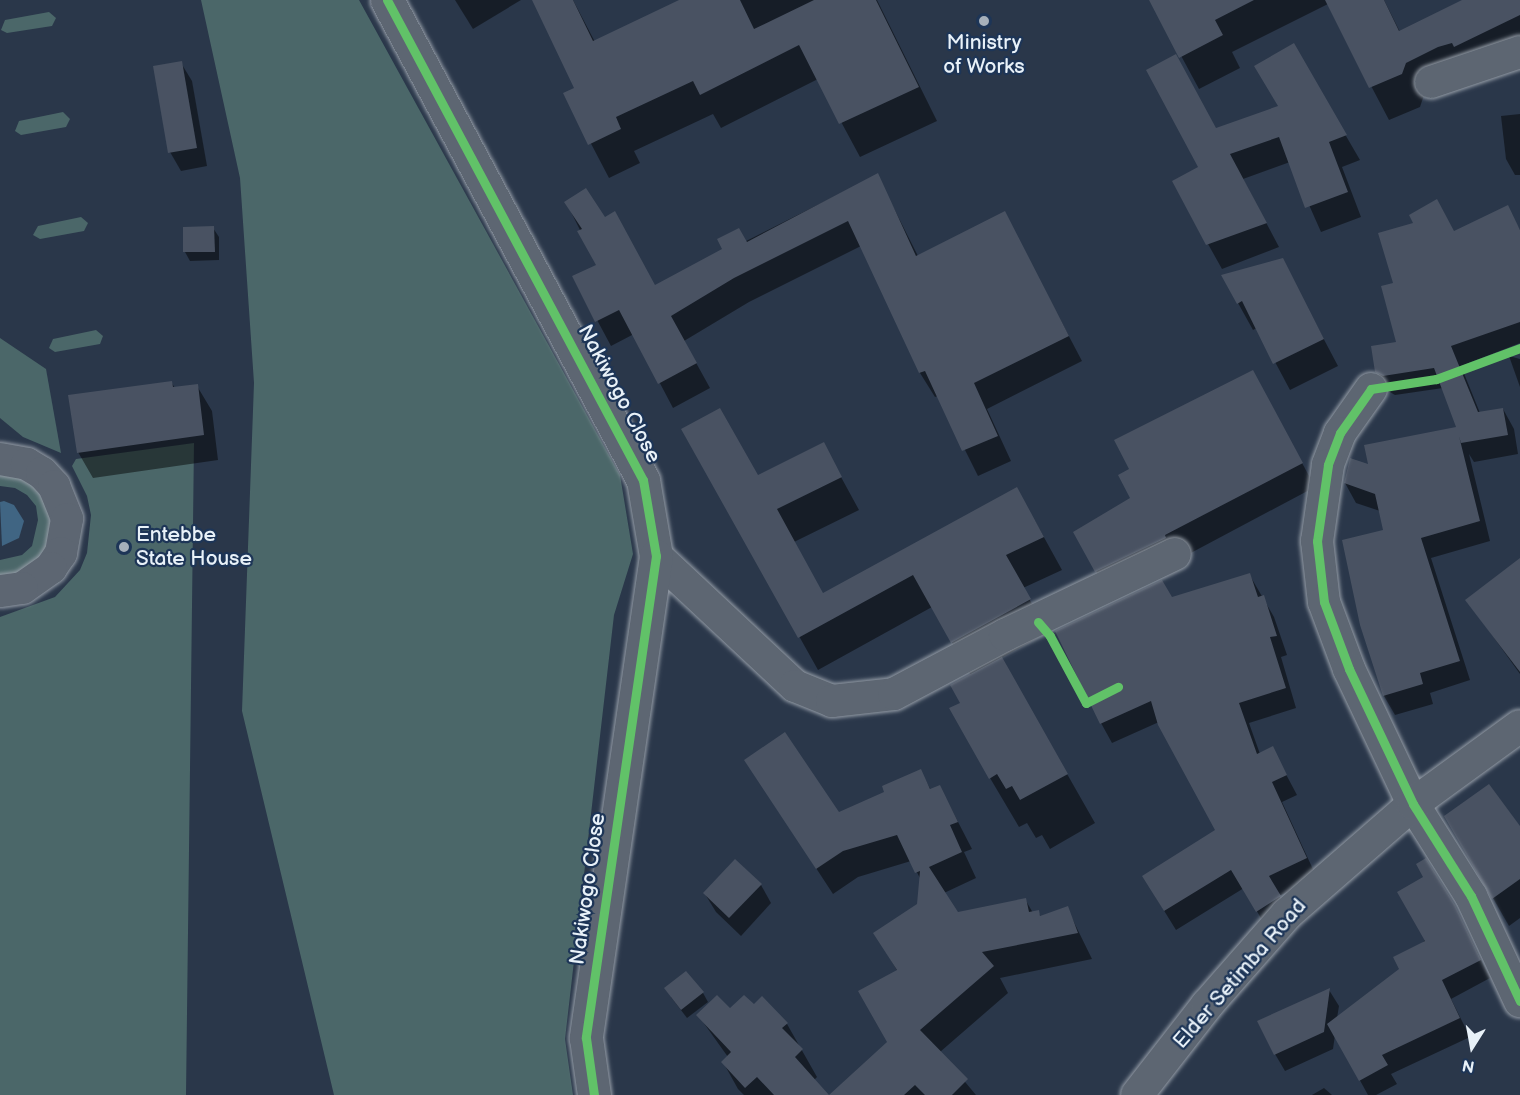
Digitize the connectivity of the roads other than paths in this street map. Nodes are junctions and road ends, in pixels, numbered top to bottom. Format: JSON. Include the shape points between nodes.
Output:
{"nodes":[{"id":1,"x":387,"y":0,"type":"edge"},
{"id":2,"x":1520,"y":52,"type":"edge"},
{"id":3,"x":1431,"y":82,"type":"dead end"},
{"id":4,"x":1371,"y":389,"type":"dead end"},
{"id":5,"x":0,"y":442,"type":"edge"},
{"id":6,"x":13,"y":462,"type":"edge"},
{"id":7,"x":1175,"y":554,"type":"dead end"},
{"id":8,"x":656,"y":556,"type":"junction"},
{"id":9,"x":0,"y":591,"type":"edge"},
{"id":10,"x":1520,"y":726,"type":"edge"},
{"id":11,"x":1413,"y":804,"type":"junction"},
{"id":12,"x":1520,"y":1001,"type":"edge"},
{"id":13,"x":594,"y":1095,"type":"edge"},
{"id":14,"x":1137,"y":1095,"type":"edge"}],
"edges":[{"from":1,"to":8,"type":"street","name":"Nakiwogo Close","via":[[644,480]]},
{"from":2,"to":3,"type":"street"},
{"from":4,"to":11,"type":"street","via":[[1340,433],[1328,465],[1317,541],[1324,602],[1349,669]]},
{"from":5,"to":6,"type":"street"},
{"from":6,"to":9,"type":"street","via":[[42,473],[58,494],[67,519],[66,536],[61,554],[38,580],[22,588]]},
{"from":7,"to":8,"type":"street","via":[[894,694],[832,701],[795,686]]},
{"from":8,"to":13,"type":"street","name":"Nakiwogo Close","via":[[586,1038]]},
{"from":10,"to":11,"type":"street","name":"Elder Setimba Road"},
{"from":11,"to":12,"type":"street","via":[[1471,896]]},
{"from":11,"to":14,"type":"street","name":"Elder Setimba Road","via":[[1287,914],[1207,1005]]}]}
